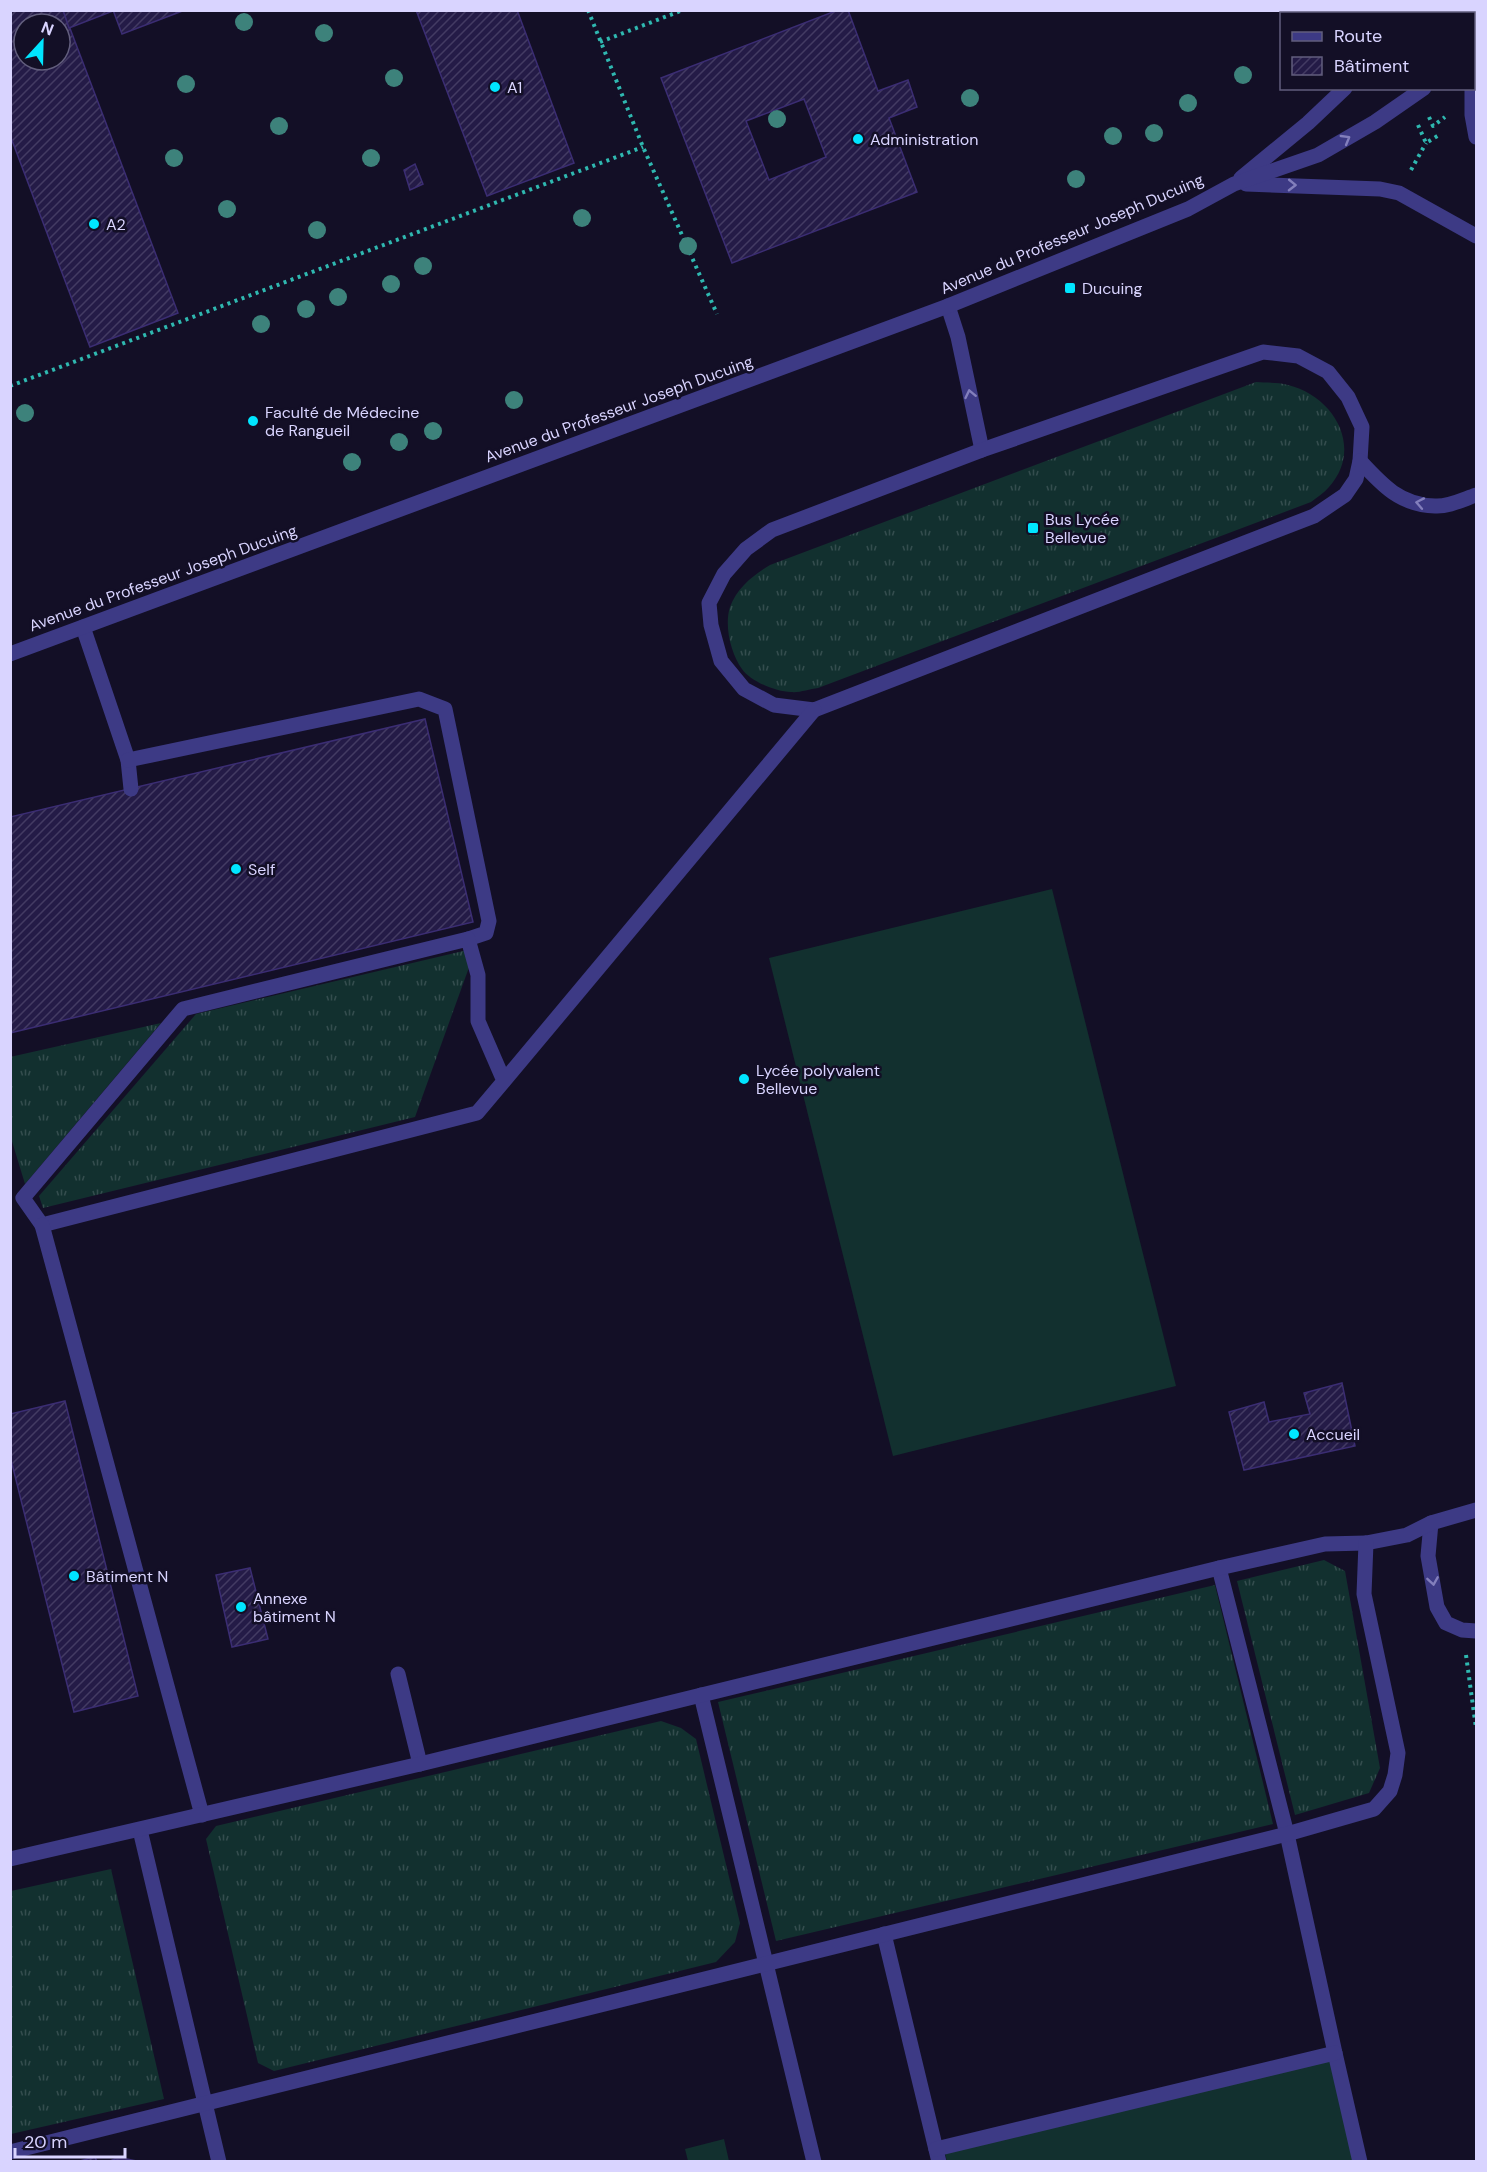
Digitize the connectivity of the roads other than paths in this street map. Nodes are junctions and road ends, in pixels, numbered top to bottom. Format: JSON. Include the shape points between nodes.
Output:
{"nodes":[{"id":1,"x":1343,"y":90,"type":"edge"},
{"id":2,"x":1421,"y":90,"type":"edge"},
{"id":3,"x":1472,"y":90,"type":"edge"},
{"id":4,"x":1476,"y":137,"type":"edge"},
{"id":5,"x":1234,"y":184,"type":"junction"},
{"id":6,"x":1476,"y":236,"type":"edge"},
{"id":7,"x":948,"y":306,"type":"junction"},
{"id":8,"x":982,"y":450,"type":"junction"},
{"id":9,"x":1360,"y":461,"type":"junction"},
{"id":10,"x":1476,"y":495,"type":"edge"},
{"id":11,"x":83,"y":627,"type":"junction"},
{"id":12,"x":10,"y":654,"type":"edge"},
{"id":13,"x":814,"y":710,"type":"junction"},
{"id":14,"x":128,"y":760,"type":"junction"},
{"id":15,"x":131,"y":789,"type":"dead end"},
{"id":16,"x":468,"y":939,"type":"junction"},
{"id":17,"x":504,"y":1081,"type":"junction"},
{"id":18,"x":42,"y":1225,"type":"junction"},
{"id":19,"x":1476,"y":1510,"type":"edge"},
{"id":20,"x":1431,"y":1523,"type":"junction"},
{"id":21,"x":1366,"y":1543,"type":"junction"},
{"id":22,"x":1219,"y":1568,"type":"junction"},
{"id":23,"x":1469,"y":1631,"type":"edge"},
{"id":24,"x":398,"y":1674,"type":"dead end"},
{"id":25,"x":700,"y":1695,"type":"junction"},
{"id":26,"x":420,"y":1764,"type":"junction"},
{"id":27,"x":202,"y":1815,"type":"junction"},
{"id":28,"x":140,"y":1830,"type":"junction"},
{"id":29,"x":1287,"y":1834,"type":"junction"},
{"id":30,"x":10,"y":1859,"type":"edge"},
{"id":31,"x":884,"y":1934,"type":"junction"},
{"id":32,"x":766,"y":1963,"type":"junction"},
{"id":33,"x":1335,"y":2053,"type":"junction"},
{"id":34,"x":206,"y":2104,"type":"junction"},
{"id":35,"x":10,"y":2152,"type":"edge"},
{"id":36,"x":938,"y":2155,"type":"edge"},
{"id":37,"x":219,"y":2162,"type":"edge"},
{"id":38,"x":814,"y":2162,"type":"edge"},
{"id":39,"x":1360,"y":2162,"type":"edge"}],
"edges":[{"from":1,"to":5,"type":"street"},
{"from":5,"to":2,"type":"street","one_way":true,"via":[[1318,155]]},
{"from":3,"to":4,"type":"street"},
{"from":5,"to":6,"type":"street","one_way":true,"via":[[1399,193]]},
{"from":5,"to":7,"type":"street","name":"Avenue du Professeur Joseph Ducuing","via":[[1188,209]]},
{"from":8,"to":7,"type":"street","one_way":true},
{"from":7,"to":11,"type":"street","name":"Avenue du Professeur Joseph Ducuing"},
{"from":8,"to":9,"type":"street","via":[[1263,352],[1298,356],[1328,372],[1348,397],[1362,427]]},
{"from":8,"to":13,"type":"street","via":[[772,530],[746,549],[724,574],[710,603],[711,625],[721,661],[744,689],[774,705]]},
{"from":10,"to":9,"type":"street","one_way":true,"via":[[1437,507],[1403,500]]},
{"from":9,"to":13,"type":"street","via":[[1356,479],[1345,495],[1314,516]]},
{"from":11,"to":12,"type":"street","name":"Avenue du Professeur Joseph Ducuing"},
{"from":11,"to":14,"type":"street"},
{"from":13,"to":17,"type":"street"},
{"from":14,"to":15,"type":"street"},
{"from":14,"to":16,"type":"street","via":[[419,699],[445,709],[489,921],[486,933]]},
{"from":16,"to":17,"type":"street","via":[[478,975],[478,1021]]},
{"from":16,"to":18,"type":"street","via":[[183,1009],[23,1198]]},
{"from":17,"to":18,"type":"street","via":[[477,1113]]},
{"from":18,"to":27,"type":"street"},
{"from":19,"to":20,"type":"street"},
{"from":20,"to":21,"type":"street","via":[[1407,1535]]},
{"from":20,"to":23,"type":"street","one_way":true,"via":[[1428,1556],[1437,1607],[1446,1623]]},
{"from":21,"to":22,"type":"street","via":[[1325,1544]]},
{"from":21,"to":29,"type":"street","via":[[1364,1594],[1398,1753],[1395,1775],[1390,1791],[1374,1809]]},
{"from":22,"to":25,"type":"street"},
{"from":22,"to":29,"type":"street"},
{"from":24,"to":26,"type":"street"},
{"from":25,"to":26,"type":"street"},
{"from":25,"to":32,"type":"street"},
{"from":26,"to":27,"type":"street"},
{"from":27,"to":28,"type":"street"},
{"from":28,"to":30,"type":"street"},
{"from":28,"to":34,"type":"street"},
{"from":29,"to":31,"type":"street"},
{"from":29,"to":33,"type":"street"},
{"from":31,"to":32,"type":"street"},
{"from":31,"to":36,"type":"street"},
{"from":32,"to":34,"type":"street"},
{"from":32,"to":38,"type":"street"},
{"from":33,"to":36,"type":"street"},
{"from":33,"to":39,"type":"street"},
{"from":34,"to":35,"type":"street"},
{"from":34,"to":37,"type":"street"}]}
